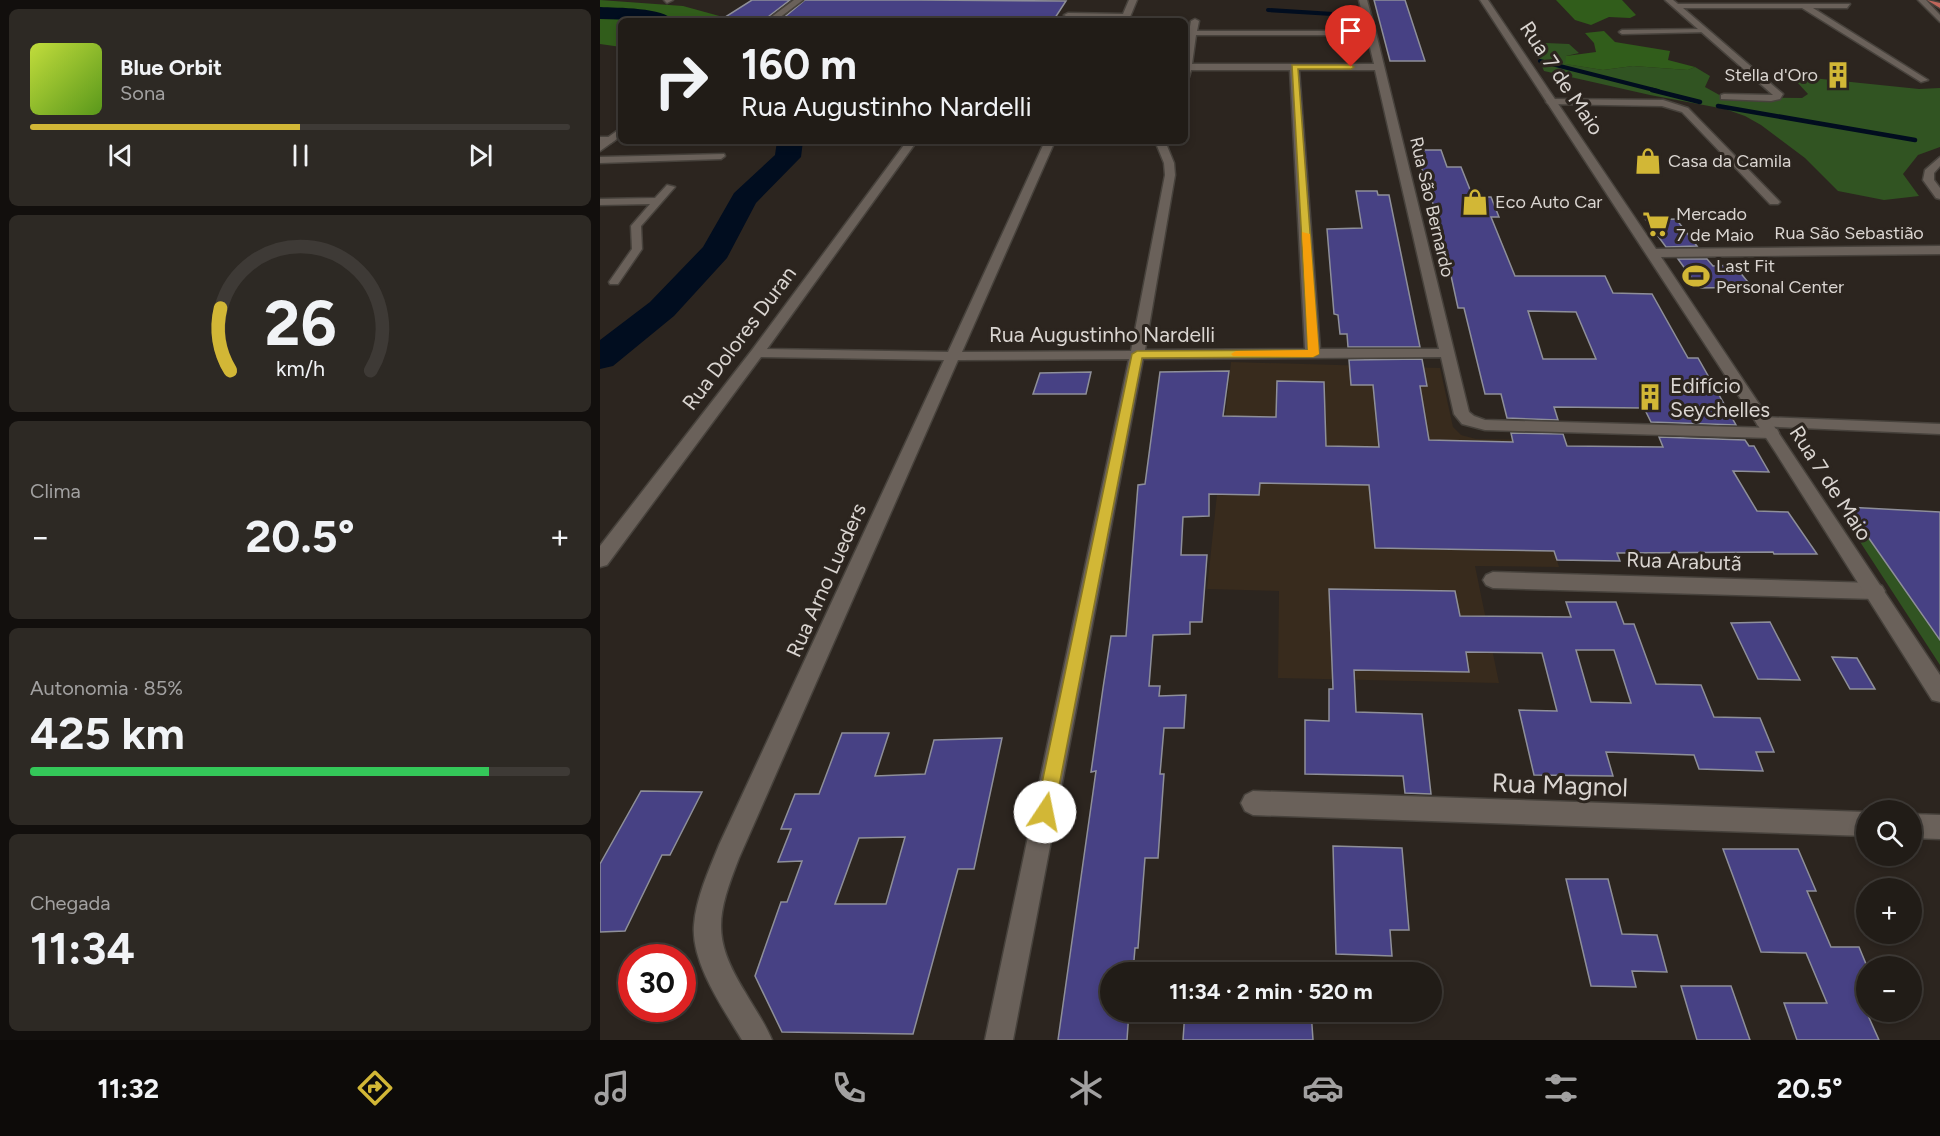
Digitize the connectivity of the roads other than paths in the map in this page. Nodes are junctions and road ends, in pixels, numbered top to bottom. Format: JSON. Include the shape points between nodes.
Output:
{"nodes":[{"id":1,"x":799,"y":0,"type":"edge"},
{"id":2,"x":1132,"y":0,"type":"edge"},
{"id":3,"x":1363,"y":0,"type":"edge"},
{"id":4,"x":1484,"y":0,"type":"edge"},
{"id":5,"x":1669,"y":0,"type":"edge"},
{"id":6,"x":1795,"y":0,"type":"edge"},
{"id":7,"x":1922,"y":0,"type":"edge"},
{"id":8,"x":1931,"y":0,"type":"edge"},
{"id":9,"x":1676,"y":6,"type":"junction"},
{"id":10,"x":1804,"y":6,"type":"junction"},
{"id":11,"x":1847,"y":6,"type":"dead end"},
{"id":12,"x":1940,"y":6,"type":"edge"},
{"id":13,"x":1068,"y":15,"type":"dead end"},
{"id":14,"x":774,"y":18,"type":"edge"},
{"id":15,"x":1940,"y":20,"type":"edge"},
{"id":16,"x":1195,"y":21,"type":"dead end"},
{"id":17,"x":1707,"y":31,"type":"junction"},
{"id":18,"x":1622,"y":32,"type":"dead end"},
{"id":19,"x":1193,"y":33,"type":"junction"},
{"id":20,"x":1372,"y":33,"type":"junction"},
{"id":21,"x":1188,"y":47,"type":"edge"},
{"id":22,"x":1188,"y":67,"type":"edge"},
{"id":23,"x":1294,"y":67,"type":"junction"},
{"id":24,"x":1380,"y":67,"type":"junction"},
{"id":25,"x":1924,"y":80,"type":"dead end"},
{"id":26,"x":1724,"y":97,"type":"dead end"},
{"id":27,"x":1551,"y":102,"type":"junction"},
{"id":28,"x":605,"y":140,"type":"edge"},
{"id":29,"x":910,"y":144,"type":"edge"},
{"id":30,"x":1049,"y":144,"type":"edge"},
{"id":31,"x":1161,"y":144,"type":"edge"},
{"id":32,"x":600,"y":148,"type":"edge"},
{"id":33,"x":721,"y":156,"type":"dead end"},
{"id":34,"x":600,"y":160,"type":"edge"},
{"id":35,"x":1940,"y":160,"type":"edge"},
{"id":36,"x":670,"y":187,"type":"dead end"},
{"id":37,"x":1940,"y":196,"type":"edge"},
{"id":38,"x":658,"y":201,"type":"junction"},
{"id":39,"x":600,"y":202,"type":"edge"},
{"id":40,"x":1774,"y":202,"type":"dead end"},
{"id":41,"x":1940,"y":250,"type":"edge"},
{"id":42,"x":1651,"y":253,"type":"junction"},
{"id":43,"x":614,"y":282,"type":"dead end"},
{"id":44,"x":757,"y":353,"type":"junction"},
{"id":45,"x":1448,"y":353,"type":"junction"},
{"id":46,"x":1137,"y":354,"type":"junction"},
{"id":47,"x":1313,"y":354,"type":"junction"},
{"id":48,"x":954,"y":356,"type":"junction"},
{"id":49,"x":1768,"y":428,"type":"junction"},
{"id":50,"x":1940,"y":429,"type":"edge"},
{"id":51,"x":600,"y":560,"type":"edge"},
{"id":52,"x":1493,"y":580,"type":"dead end"},
{"id":53,"x":1875,"y":591,"type":"junction"},
{"id":54,"x":1940,"y":693,"type":"edge"},
{"id":55,"x":1252,"y":803,"type":"dead end"},
{"id":56,"x":1856,"y":824,"type":"edge"},
{"id":57,"x":1922,"y":826,"type":"edge"},
{"id":58,"x":1940,"y":827,"type":"edge"},
{"id":59,"x":758,"y":1040,"type":"edge"},
{"id":60,"x":999,"y":1040,"type":"edge"}],
"edges":[{"from":1,"to":14,"type":"street"},
{"from":2,"to":13,"type":"street","via":[[1123,16]]},
{"from":3,"to":20,"type":"street","name":"Rua São Bernardo"},
{"from":4,"to":27,"type":"street","name":"Rua 7 de Maio"},
{"from":5,"to":9,"type":"street"},
{"from":6,"to":10,"type":"street"},
{"from":7,"to":15,"type":"street"},
{"from":8,"to":12,"type":"main road"},
{"from":9,"to":10,"type":"street"},
{"from":9,"to":17,"type":"street"},
{"from":10,"to":11,"type":"street"},
{"from":10,"to":25,"type":"street"},
{"from":16,"to":19,"type":"street"},
{"from":17,"to":18,"type":"lane"},
{"from":17,"to":26,"type":"street","via":[[1778,94],[1771,98]]},
{"from":19,"to":20,"type":"street"},
{"from":19,"to":21,"type":"street"},
{"from":20,"to":24,"type":"street","name":"Rua São Bernardo"},
{"from":22,"to":23,"type":"street"},
{"from":23,"to":24,"type":"street"},
{"from":23,"to":47,"type":"street"},
{"from":24,"to":45,"type":"street","name":"Rua São Bernardo"},
{"from":27,"to":40,"type":"street","via":[[1676,105]]},
{"from":27,"to":42,"type":"street","name":"Rua 7 de Maio"},
{"from":28,"to":32,"type":"street"},
{"from":29,"to":44,"type":"street","name":"Rua Dolores Duran"},
{"from":30,"to":48,"type":"street","name":"Rua Arno Lueders"},
{"from":31,"to":46,"type":"street","via":[[1170,175]]},
{"from":33,"to":34,"type":"lane"},
{"from":35,"to":37,"type":"street","via":[[1929,172],[1928,180]]},
{"from":36,"to":38,"type":"lane"},
{"from":38,"to":39,"type":"lane"},
{"from":38,"to":43,"type":"lane","via":[[636,225],[637,249]]},
{"from":41,"to":42,"type":"street","name":"Rua São Sebastião"},
{"from":42,"to":49,"type":"street","name":"Rua 7 de Maio"},
{"from":44,"to":48,"type":"street","name":"Rua Augustinho Nardelli"},
{"from":44,"to":51,"type":"street","name":"Rua Dolores Duran"},
{"from":45,"to":47,"type":"street","name":"Rua Augustinho Nardelli"},
{"from":45,"to":49,"type":"street","name":"Rua São Bernardo","via":[[1462,414],[1485,425]]},
{"from":46,"to":47,"type":"street","name":"Rua Augustinho Nardelli"},
{"from":46,"to":48,"type":"street","name":"Rua Augustinho Nardelli"},
{"from":46,"to":60,"type":"street"},
{"from":48,"to":59,"type":"street","name":"Rua Arno Lueders","via":[[728,854],[713,895],[707,934],[719,971]]},
{"from":49,"to":50,"type":"street"},
{"from":49,"to":53,"type":"street","name":"Rua 7 de Maio"},
{"from":52,"to":53,"type":"street","name":"Rua Arabutã"},
{"from":53,"to":54,"type":"street","name":"Rua 7 de Maio"},
{"from":55,"to":56,"type":"street","name":"Rua Magnol"},
{"from":57,"to":58,"type":"street"}]}
